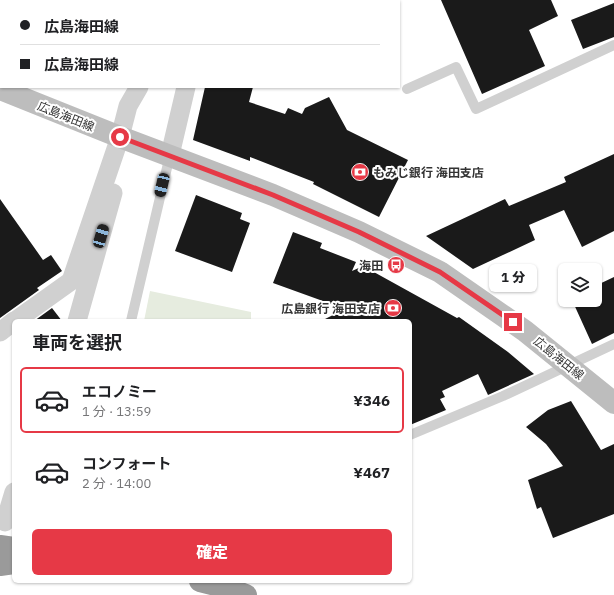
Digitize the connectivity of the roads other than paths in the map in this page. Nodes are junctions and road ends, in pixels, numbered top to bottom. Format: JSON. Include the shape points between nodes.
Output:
{"nodes":[{"id":1,"x":614,"y":44,"type":"edge"},
{"id":2,"x":138,"y":88,"type":"edge"},
{"id":3,"x":186,"y":88,"type":"edge"},
{"id":4,"x":0,"y":89,"type":"edge"},
{"id":5,"x":407,"y":89,"type":"dead end"},
{"id":6,"x":126,"y":139,"type":"junction"},
{"id":7,"x":164,"y":153,"type":"junction"},
{"id":8,"x":109,"y":166,"type":"junction"},
{"id":9,"x":17,"y":319,"type":"edge"},
{"id":10,"x":79,"y":319,"type":"edge"},
{"id":11,"x":131,"y":319,"type":"edge"},
{"id":12,"x":12,"y":323,"type":"edge"},
{"id":13,"x":0,"y":332,"type":"edge"},
{"id":14,"x":614,"y":344,"type":"edge"},
{"id":15,"x":569,"y":366,"type":"junction"},
{"id":16,"x":614,"y":403,"type":"edge"},
{"id":17,"x":412,"y":434,"type":"edge"},
{"id":18,"x":12,"y":500,"type":"edge"},
{"id":19,"x":6,"y":522,"type":"dead end"},
{"id":20,"x":0,"y":546,"type":"edge"},
{"id":21,"x":12,"y":548,"type":"edge"},
{"id":22,"x":12,"y":563,"type":"edge"},
{"id":23,"x":0,"y":565,"type":"edge"},
{"id":24,"x":208,"y":583,"type":"edge"},
{"id":25,"x":246,"y":595,"type":"edge"}],
"edges":[{"from":1,"to":5,"type":"lane","via":[[476,109],[456,67]]},
{"from":2,"to":6,"type":"street","via":[[128,106]]},
{"from":3,"to":7,"type":"street"},
{"from":4,"to":6,"type":"main road","name":"広島海田線"},
{"from":6,"to":7,"type":"main road","name":"広島海田線"},
{"from":6,"to":8,"type":"street"},
{"from":7,"to":11,"type":"lane"},
{"from":7,"to":15,"type":"main road","name":"広島海田線","via":[[352,229],[440,272],[525,331]]},
{"from":8,"to":9,"type":"street","via":[[71,280]]},
{"from":8,"to":10,"type":"street","via":[[113,193]]},
{"from":12,"to":13,"type":"street"},
{"from":14,"to":15,"type":"lane"},
{"from":15,"to":16,"type":"main road","name":"広島海田線"},
{"from":15,"to":17,"type":"lane"},
{"from":18,"to":19,"type":"street"},
{"from":20,"to":21,"type":"highway"},
{"from":22,"to":23,"type":"highway"},
{"from":24,"to":25,"type":"highway"}]}
